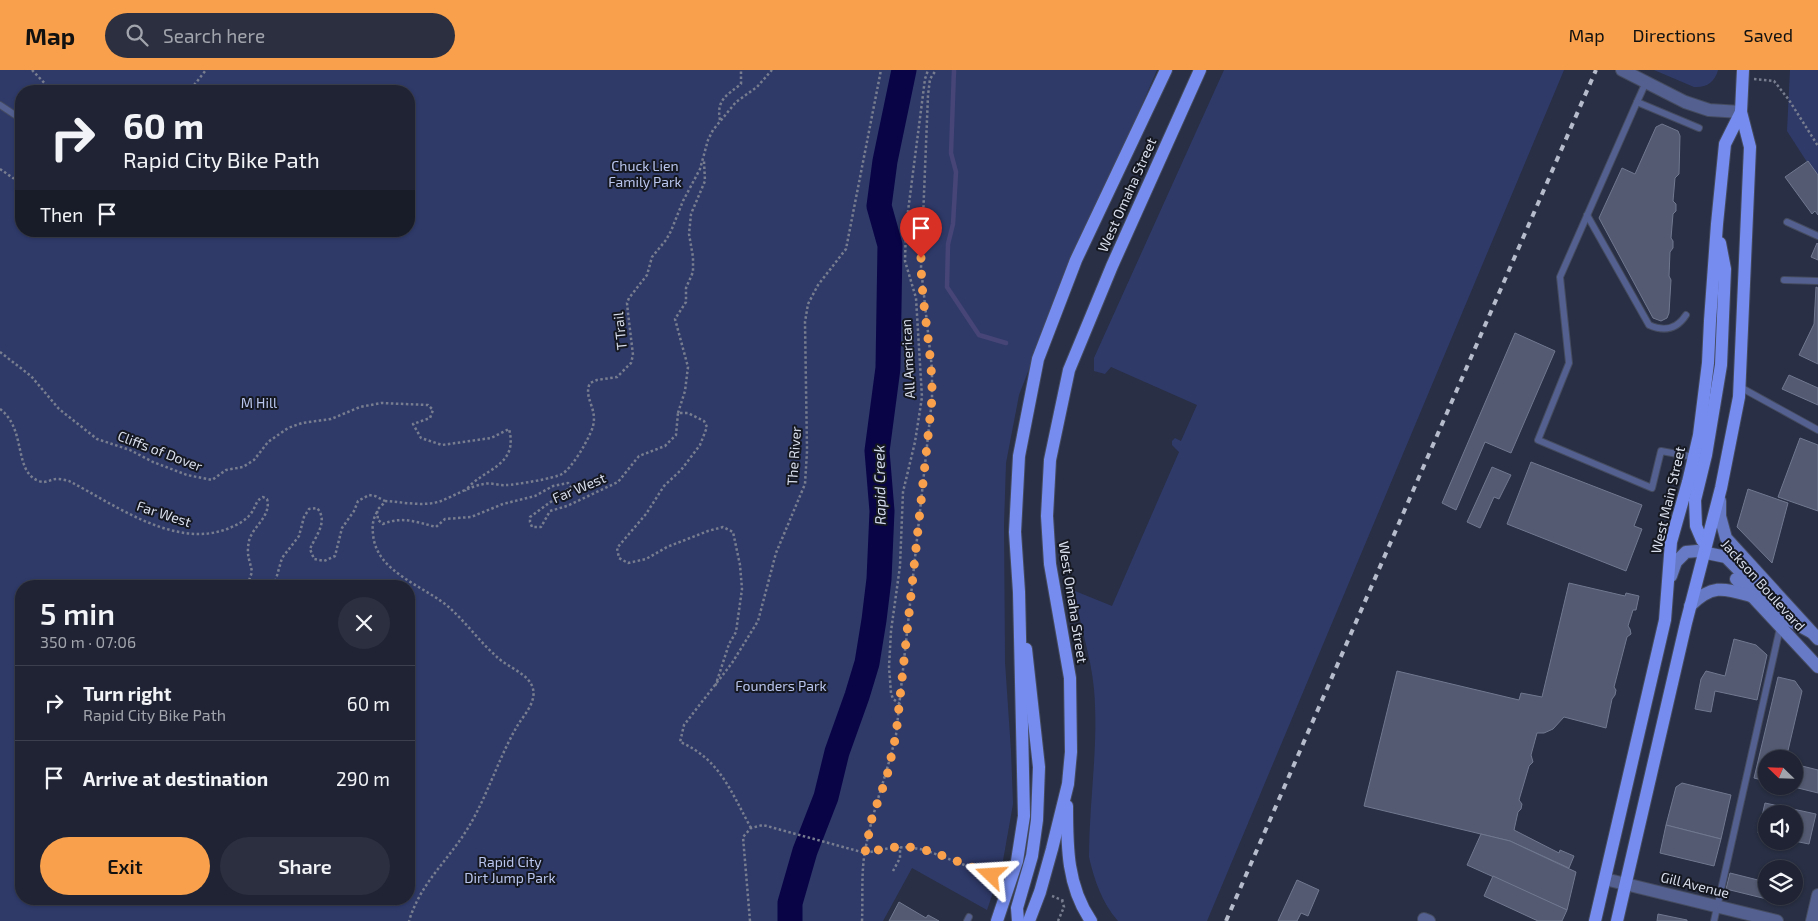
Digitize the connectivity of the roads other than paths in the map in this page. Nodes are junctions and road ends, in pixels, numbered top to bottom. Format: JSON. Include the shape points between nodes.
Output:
{"nodes":[{"id":1,"x":1166,"y":70,"type":"edge"},
{"id":2,"x":1200,"y":70,"type":"edge"},
{"id":3,"x":1622,"y":70,"type":"edge"},
{"id":4,"x":1743,"y":74,"type":"edge"},
{"id":5,"x":1646,"y":82,"type":"junction"},
{"id":6,"x":1637,"y":102,"type":"junction"},
{"id":7,"x":0,"y":105,"type":"edge"},
{"id":8,"x":1741,"y":112,"type":"junction"},
{"id":9,"x":15,"y":115,"type":"edge"},
{"id":10,"x":1699,"y":128,"type":"dead end"},
{"id":11,"x":1587,"y":216,"type":"junction"},
{"id":12,"x":1787,"y":222,"type":"dead end"},
{"id":13,"x":1717,"y":224,"type":"junction"},
{"id":14,"x":1818,"y":236,"type":"edge"},
{"id":15,"x":1784,"y":280,"type":"dead end"},
{"id":16,"x":1818,"y":281,"type":"edge"},
{"id":17,"x":1686,"y":315,"type":"dead end"},
{"id":18,"x":1740,"y":387,"type":"junction"},
{"id":19,"x":1818,"y":430,"type":"edge"},
{"id":20,"x":1694,"y":457,"type":"junction"},
{"id":21,"x":1720,"y":488,"type":"junction"},
{"id":22,"x":1708,"y":550,"type":"junction"},
{"id":23,"x":1669,"y":583,"type":"junction"},
{"id":24,"x":1019,"y":592,"type":"junction"},
{"id":25,"x":1753,"y":597,"type":"junction"},
{"id":26,"x":1690,"y":606,"type":"junction"},
{"id":27,"x":1782,"y":614,"type":"junction"},
{"id":28,"x":1780,"y":628,"type":"junction"},
{"id":29,"x":1815,"y":635,"type":"edge"},
{"id":30,"x":1818,"y":667,"type":"edge"},
{"id":31,"x":1068,"y":784,"type":"junction"},
{"id":32,"x":1605,"y":879,"type":"junction"},
{"id":33,"x":1626,"y":884,"type":"junction"},
{"id":34,"x":1818,"y":895,"type":"edge"},
{"id":35,"x":1718,"y":906,"type":"junction"},
{"id":36,"x":997,"y":921,"type":"edge"},
{"id":37,"x":1018,"y":921,"type":"edge"},
{"id":38,"x":1029,"y":921,"type":"edge"},
{"id":39,"x":1091,"y":921,"type":"edge"},
{"id":40,"x":1595,"y":921,"type":"edge"},
{"id":41,"x":1617,"y":921,"type":"edge"},
{"id":42,"x":1714,"y":921,"type":"edge"},
{"id":43,"x":1777,"y":921,"type":"edge"},
{"id":44,"x":1812,"y":921,"type":"edge"}],
"edges":[{"from":1,"to":24,"type":"main road","name":"West Omaha Street","via":[[1076,260],[1038,359],[1019,456],[1015,532]]},
{"from":2,"to":31,"type":"main road","name":"West Omaha Street","via":[[1069,370],[1050,460],[1047,516],[1050,564],[1070,678]]},
{"from":3,"to":5,"type":"street"},
{"from":4,"to":8,"type":"main road","name":"West Main Street"},
{"from":5,"to":6,"type":"lane"},
{"from":5,"to":8,"type":"street","via":[[1709,110]]},
{"from":6,"to":10,"type":"lane"},
{"from":6,"to":11,"type":"lane"},
{"from":7,"to":9,"type":"lane"},
{"from":8,"to":13,"type":"main road","name":"West Main Street","via":[[1725,144]]},
{"from":8,"to":18,"type":"main road","name":"West Main Street","via":[[1750,147]]},
{"from":11,"to":17,"type":"lane","via":[[1650,326],[1666,330],[1681,322]]},
{"from":11,"to":20,"type":"lane","via":[[1560,277],[1569,363],[1538,440],[1652,488],[1661,451]]},
{"from":12,"to":14,"type":"lane"},
{"from":13,"to":20,"type":"main road","name":"West Main Street","via":[[1708,363]]},
{"from":13,"to":22,"type":"main road","via":[[1725,269],[1722,365],[1695,500],[1696,526]]},
{"from":15,"to":16,"type":"lane"},
{"from":18,"to":19,"type":"lane"},
{"from":18,"to":21,"type":"main road","name":"West Main Street"},
{"from":20,"to":23,"type":"main road","name":"West Main Street","via":[[1671,542]]},
{"from":21,"to":22,"type":"main road","name":"West Main Street"},
{"from":21,"to":29,"type":"main road","name":"Jackson Boulevard","via":[[1720,516],[1726,538]]},
{"from":22,"to":23,"type":"main road","via":[[1691,551],[1680,556]]},
{"from":22,"to":25,"type":"main road","name":"Jackson Boulevard"},
{"from":22,"to":26,"type":"main road","name":"West Main Street"},
{"from":22,"to":27,"type":"main road","via":[[1726,557]]},
{"from":23,"to":32,"type":"main road","name":"West Main Street","via":[[1665,620]]},
{"from":24,"to":36,"type":"main road","name":"West Omaha Street","via":[[1024,816],[1017,861]]},
{"from":24,"to":37,"type":"main road","via":[[1039,767],[1037,820],[1032,856],[1017,908]]},
{"from":25,"to":26,"type":"main road","via":[[1716,589],[1700,596]]},
{"from":25,"to":28,"type":"main road","name":"Jackson Boulevard"},
{"from":26,"to":33,"type":"main road","name":"West Main Street"},
{"from":27,"to":28,"type":"lane"},
{"from":27,"to":29,"type":"main road"},
{"from":28,"to":30,"type":"main road","name":"Jackson Boulevard"},
{"from":28,"to":35,"type":"lane"},
{"from":31,"to":38,"type":"main road","name":"West Omaha Street","via":[[1040,892]]},
{"from":31,"to":39,"type":"main road","via":[[1067,855],[1075,889]]},
{"from":32,"to":33,"type":"street","name":"Gill Avenue"},
{"from":32,"to":40,"type":"main road","name":"West Main Street"},
{"from":33,"to":35,"type":"street","name":"Gill Avenue"},
{"from":33,"to":41,"type":"main road","name":"West Main Street"},
{"from":34,"to":44,"type":"street"},
{"from":35,"to":42,"type":"lane"},
{"from":35,"to":43,"type":"street","name":"Gill Avenue"}]}
